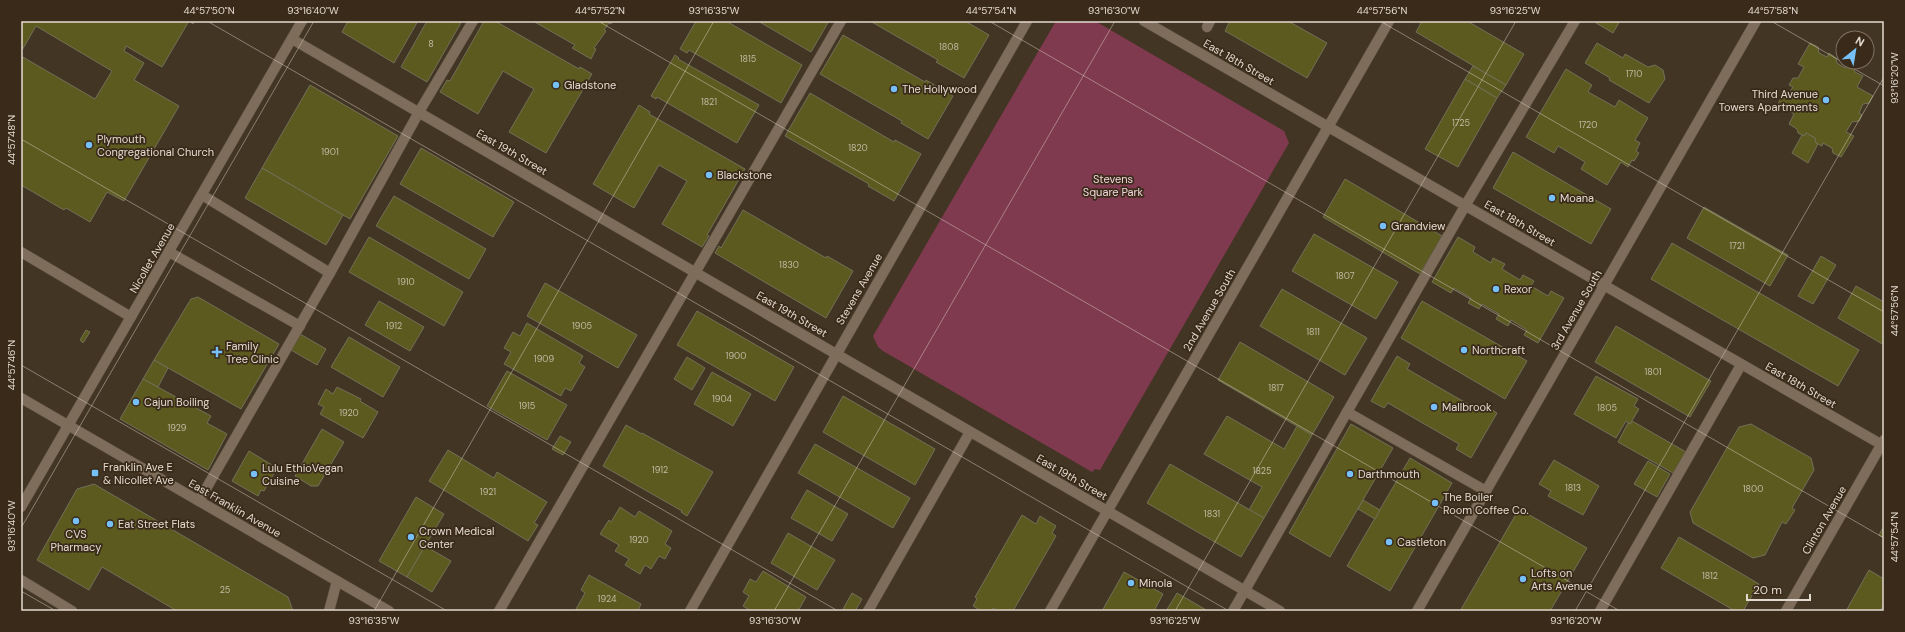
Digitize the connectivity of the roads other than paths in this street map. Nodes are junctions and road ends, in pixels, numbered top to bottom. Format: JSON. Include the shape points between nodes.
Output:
{"nodes":[{"id":1,"x":302,"y":21,"type":"edge"},
{"id":2,"x":473,"y":21,"type":"edge"},
{"id":3,"x":841,"y":21,"type":"edge"},
{"id":4,"x":1027,"y":21,"type":"edge"},
{"id":5,"x":1144,"y":21,"type":"edge"},
{"id":6,"x":1389,"y":21,"type":"edge"},
{"id":7,"x":1575,"y":21,"type":"edge"},
{"id":8,"x":1756,"y":21,"type":"edge"},
{"id":9,"x":292,"y":39,"type":"junction"},
{"id":10,"x":419,"y":112,"type":"junction"},
{"id":11,"x":1328,"y":128,"type":"junction"},
{"id":12,"x":202,"y":195,"type":"junction"},
{"id":13,"x":1465,"y":206,"type":"junction"},
{"id":14,"x":21,"y":252,"type":"edge"},
{"id":15,"x":169,"y":252,"type":"junction"},
{"id":16,"x":695,"y":272,"type":"junction"},
{"id":17,"x":330,"y":273,"type":"junction"},
{"id":18,"x":1604,"y":285,"type":"junction"},
{"id":19,"x":131,"y":317,"type":"junction"},
{"id":20,"x":300,"y":326,"type":"junction"},
{"id":21,"x":836,"y":354,"type":"junction"},
{"id":22,"x":1741,"y":365,"type":"junction"},
{"id":23,"x":21,"y":398,"type":"edge"},
{"id":24,"x":1347,"y":412,"type":"junction"},
{"id":25,"x":69,"y":426,"type":"junction"},
{"id":26,"x":970,"y":432,"type":"junction"},
{"id":27,"x":1883,"y":444,"type":"edge"},
{"id":28,"x":1486,"y":491,"type":"junction"},
{"id":29,"x":199,"y":501,"type":"junction"},
{"id":30,"x":21,"y":507,"type":"edge"},
{"id":31,"x":1107,"y":511,"type":"junction"},
{"id":32,"x":21,"y":580,"type":"edge"},
{"id":33,"x":337,"y":581,"type":"junction"},
{"id":34,"x":1245,"y":591,"type":"junction"},
{"id":35,"x":72,"y":611,"type":"edge"},
{"id":36,"x":329,"y":611,"type":"edge"},
{"id":37,"x":389,"y":611,"type":"edge"},
{"id":38,"x":499,"y":611,"type":"edge"},
{"id":39,"x":690,"y":611,"type":"edge"},
{"id":40,"x":868,"y":611,"type":"edge"},
{"id":41,"x":1050,"y":611,"type":"edge"},
{"id":42,"x":1233,"y":611,"type":"edge"},
{"id":43,"x":1280,"y":611,"type":"edge"},
{"id":44,"x":1417,"y":611,"type":"edge"},
{"id":45,"x":1600,"y":611,"type":"edge"},
{"id":46,"x":1786,"y":611,"type":"edge"}],
"edges":[{"from":1,"to":9,"type":"street","name":"Nicollet Avenue"},
{"from":2,"to":10,"type":"street"},
{"from":3,"to":16,"type":"street"},
{"from":4,"to":21,"type":"street","name":"Stevens Avenue"},
{"from":5,"to":11,"type":"street","name":"East 18th Street"},
{"from":6,"to":11,"type":"street","name":"2nd Avenue South"},
{"from":7,"to":13,"type":"street"},
{"from":8,"to":18,"type":"street","name":"3rd Avenue South"},
{"from":9,"to":10,"type":"street","name":"East 19th Street"},
{"from":9,"to":12,"type":"street","name":"Nicollet Avenue"},
{"from":10,"to":16,"type":"street","name":"East 19th Street"},
{"from":10,"to":17,"type":"street"},
{"from":11,"to":13,"type":"street","name":"East 18th Street"},
{"from":11,"to":31,"type":"street","name":"2nd Avenue South"},
{"from":12,"to":15,"type":"street","name":"Nicollet Avenue"},
{"from":12,"to":17,"type":"street"},
{"from":13,"to":18,"type":"street","name":"East 18th Street"},
{"from":13,"to":24,"type":"street"},
{"from":14,"to":19,"type":"street"},
{"from":15,"to":19,"type":"street","name":"Nicollet Avenue"},
{"from":15,"to":20,"type":"street"},
{"from":16,"to":21,"type":"street","name":"East 19th Street"},
{"from":16,"to":38,"type":"street"},
{"from":17,"to":20,"type":"street"},
{"from":18,"to":22,"type":"street","name":"East 18th Street"},
{"from":18,"to":28,"type":"street","name":"3rd Avenue South"},
{"from":19,"to":25,"type":"street","name":"Nicollet Avenue"},
{"from":20,"to":29,"type":"street"},
{"from":21,"to":26,"type":"street","name":"East 19th Street"},
{"from":21,"to":39,"type":"street","name":"Stevens Avenue"},
{"from":22,"to":27,"type":"street","name":"East 18th Street"},
{"from":22,"to":45,"type":"street"},
{"from":23,"to":25,"type":"street","name":"East Franklin Avenue"},
{"from":24,"to":28,"type":"street"},
{"from":24,"to":34,"type":"street"},
{"from":25,"to":29,"type":"street","name":"East Franklin Avenue"},
{"from":25,"to":30,"type":"street","name":"Nicollet Avenue"},
{"from":26,"to":31,"type":"street","name":"East 19th Street"},
{"from":26,"to":40,"type":"street"},
{"from":27,"to":46,"type":"street","name":"Clinton Avenue"},
{"from":28,"to":44,"type":"street","name":"3rd Avenue South"},
{"from":29,"to":33,"type":"street","name":"East Franklin Avenue"},
{"from":31,"to":34,"type":"street","name":"East 19th Street"},
{"from":31,"to":41,"type":"street","name":"2nd Avenue South"},
{"from":32,"to":35,"type":"street"},
{"from":33,"to":36,"type":"street"},
{"from":33,"to":37,"type":"street","name":"East Franklin Avenue"},
{"from":34,"to":42,"type":"street"},
{"from":34,"to":43,"type":"street","name":"East 19th Street"}]}
